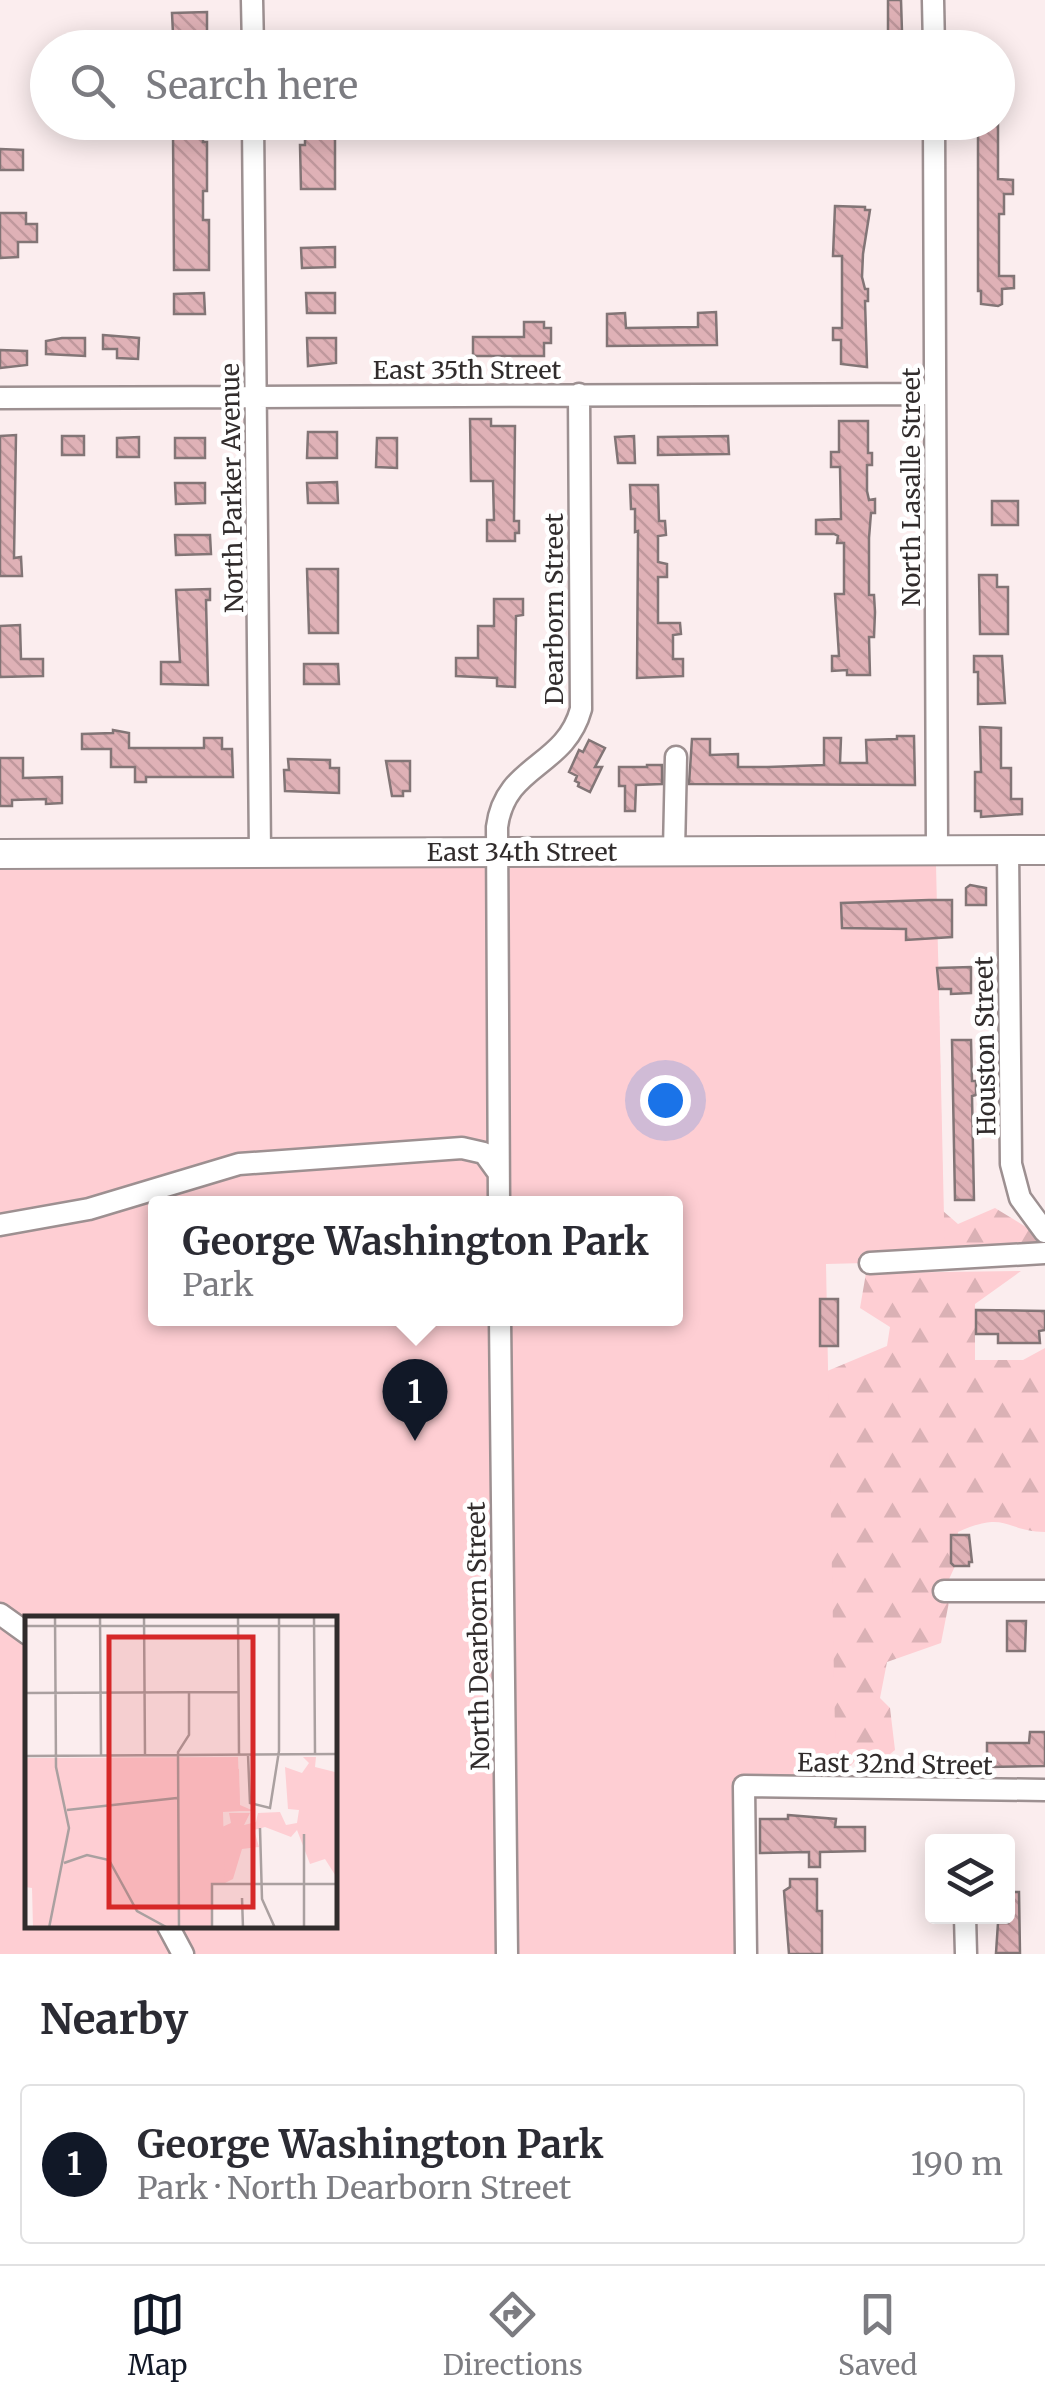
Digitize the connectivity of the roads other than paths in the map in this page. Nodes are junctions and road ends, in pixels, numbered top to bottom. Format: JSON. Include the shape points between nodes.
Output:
{"nodes":[{"id":1,"x":252,"y":0,"type":"edge"},
{"id":2,"x":934,"y":0,"type":"edge"},
{"id":3,"x":253,"y":30,"type":"edge"},
{"id":4,"x":934,"y":30,"type":"edge"},
{"id":5,"x":254,"y":140,"type":"edge"},
{"id":6,"x":934,"y":140,"type":"edge"},
{"id":7,"x":578,"y":394,"type":"junction"},
{"id":8,"x":935,"y":394,"type":"junction"},
{"id":9,"x":256,"y":396,"type":"junction"},
{"id":10,"x":0,"y":398,"type":"edge"},
{"id":11,"x":676,"y":757,"type":"dead end"},
{"id":12,"x":937,"y":850,"type":"junction"},
{"id":13,"x":1008,"y":850,"type":"junction"},
{"id":14,"x":1045,"y":850,"type":"edge"},
{"id":15,"x":674,"y":851,"type":"junction"},
{"id":16,"x":497,"y":852,"type":"junction"},
{"id":17,"x":260,"y":853,"type":"junction"},
{"id":18,"x":0,"y":854,"type":"edge"},
{"id":19,"x":497,"y":1171,"type":"junction"},
{"id":20,"x":499,"y":1196,"type":"edge"},
{"id":21,"x":0,"y":1225,"type":"edge"},
{"id":22,"x":1045,"y":1232,"type":"edge"},
{"id":23,"x":1045,"y":1253,"type":"edge"},
{"id":24,"x":870,"y":1263,"type":"dead end"},
{"id":25,"x":500,"y":1326,"type":"edge"},
{"id":26,"x":944,"y":1590,"type":"dead end"},
{"id":27,"x":1045,"y":1591,"type":"edge"},
{"id":28,"x":0,"y":1614,"type":"edge"},
{"id":29,"x":25,"y":1632,"type":"edge"},
{"id":30,"x":1045,"y":1790,"type":"edge"},
{"id":31,"x":965,"y":1924,"type":"edge"},
{"id":32,"x":170,"y":1929,"type":"edge"},
{"id":33,"x":183,"y":1954,"type":"edge"},
{"id":34,"x":506,"y":1954,"type":"edge"},
{"id":35,"x":746,"y":1954,"type":"edge"},
{"id":36,"x":966,"y":1954,"type":"edge"}],
"edges":[{"from":1,"to":3,"type":"street"},
{"from":2,"to":4,"type":"street"},
{"from":5,"to":9,"type":"street","name":"North Parker Avenue"},
{"from":6,"to":8,"type":"street","name":"North Lasalle Street"},
{"from":7,"to":8,"type":"street","name":"East 35th Street"},
{"from":7,"to":9,"type":"street","name":"East 35th Street"},
{"from":7,"to":16,"type":"street","name":"Dearborn Street","via":[[581,709],[566,743],[507,794]]},
{"from":8,"to":12,"type":"street","name":"North Lasalle Street"},
{"from":9,"to":10,"type":"street","name":"East 35th Street"},
{"from":9,"to":17,"type":"street","name":"North Parker Avenue"},
{"from":11,"to":15,"type":"street"},
{"from":12,"to":13,"type":"main road","name":"East 34th Street"},
{"from":12,"to":15,"type":"main road","name":"East 34th Street"},
{"from":13,"to":14,"type":"main road","name":"East 34th Street"},
{"from":13,"to":22,"type":"street","name":"Houston Street","via":[[1011,1164],[1020,1198]]},
{"from":15,"to":16,"type":"main road","name":"East 34th Street"},
{"from":16,"to":17,"type":"main road","name":"East 34th Street"},
{"from":16,"to":19,"type":"street"},
{"from":17,"to":18,"type":"main road","name":"East 34th Street"},
{"from":19,"to":20,"type":"street"},
{"from":19,"to":21,"type":"street","via":[[484,1153],[462,1148],[239,1164],[88,1209]]},
{"from":23,"to":24,"type":"street"},
{"from":25,"to":34,"type":"street","name":"North Dearborn Street"},
{"from":26,"to":27,"type":"street"},
{"from":28,"to":29,"type":"street"},
{"from":30,"to":35,"type":"street","name":"East 32nd Street","via":[[744,1786]]},
{"from":31,"to":36,"type":"street"},
{"from":32,"to":33,"type":"street"}]}
